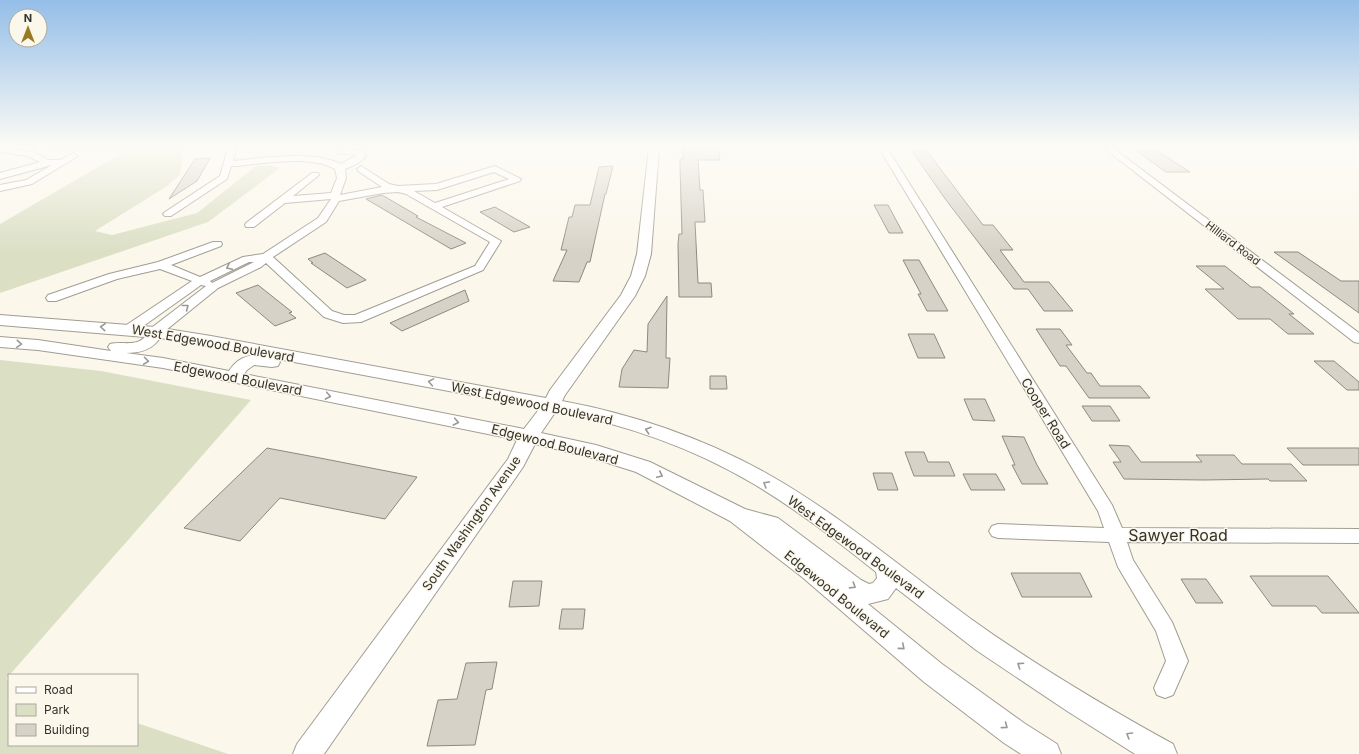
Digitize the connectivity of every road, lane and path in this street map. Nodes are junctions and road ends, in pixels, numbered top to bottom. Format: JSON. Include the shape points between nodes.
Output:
{"nodes":[{"id":1,"x":22,"y":183,"type":"edge"},
{"id":2,"x":215,"y":183,"type":"edge"},
{"id":3,"x":304,"y":183,"type":"edge"},
{"id":4,"x":340,"y":183,"type":"edge"},
{"id":5,"x":382,"y":183,"type":"edge"},
{"id":6,"x":449,"y":183,"type":"edge"},
{"id":7,"x":504,"y":183,"type":"edge"},
{"id":8,"x":651,"y":183,"type":"edge"},
{"id":9,"x":905,"y":183,"type":"edge"},
{"id":10,"x":1154,"y":183,"type":"edge"},
{"id":11,"x":0,"y":188,"type":"edge"},
{"id":12,"x":399,"y":189,"type":"junction"},
{"id":13,"x":335,"y":198,"type":"junction"},
{"id":14,"x":282,"y":200,"type":"junction"},
{"id":15,"x":434,"y":206,"type":"junction"},
{"id":16,"x":168,"y":214,"type":"dead end"},
{"id":17,"x":250,"y":225,"type":"dead end"},
{"id":18,"x":217,"y":244,"type":"dead end"},
{"id":19,"x":266,"y":257,"type":"junction"},
{"id":20,"x":161,"y":265,"type":"junction"},
{"id":21,"x":200,"y":281,"type":"junction"},
{"id":22,"x":214,"y":286,"type":"junction"},
{"id":23,"x":52,"y":298,"type":"dead end"},
{"id":24,"x":0,"y":320,"type":"edge"},
{"id":25,"x":130,"y":329,"type":"junction"},
{"id":26,"x":155,"y":332,"type":"junction"},
{"id":27,"x":1359,"y":339,"type":"edge"},
{"id":28,"x":0,"y":342,"type":"edge"},
{"id":29,"x":38,"y":345,"type":"junction"},
{"id":30,"x":369,"y":371,"type":"junction"},
{"id":31,"x":234,"y":378,"type":"junction"},
{"id":32,"x":552,"y":404,"type":"junction"},
{"id":33,"x":529,"y":436,"type":"junction"},
{"id":34,"x":738,"y":515,"type":"junction"},
{"id":35,"x":998,"y":531,"type":"dead end"},
{"id":36,"x":1115,"y":535,"type":"junction"},
{"id":37,"x":1359,"y":536,"type":"edge"},
{"id":38,"x":886,"y":567,"type":"junction"},
{"id":39,"x":1165,"y":688,"type":"dead end"},
{"id":40,"x":307,"y":754,"type":"edge"},
{"id":41,"x":1048,"y":754,"type":"edge"},
{"id":42,"x":1164,"y":754,"type":"edge"}],
"edges":[{"from":1,"to":11,"type":"street"},
{"from":2,"to":16,"type":"street"},
{"from":3,"to":14,"type":"street"},
{"from":4,"to":13,"type":"street"},
{"from":5,"to":12,"type":"street"},
{"from":6,"to":12,"type":"street","via":[[437,187]]},
{"from":7,"to":15,"type":"street"},
{"from":8,"to":32,"type":"street","name":"South Washington Avenue","via":[[644,254],[638,276],[628,296],[556,394]]},
{"from":9,"to":36,"type":"street","name":"Cooper Road","via":[[1106,510]]},
{"from":10,"to":27,"type":"street","name":"Hilliard Road"},
{"from":12,"to":13,"type":"street"},
{"from":12,"to":15,"type":"street"},
{"from":13,"to":14,"type":"street"},
{"from":13,"to":19,"type":"street","via":[[322,220]]},
{"from":14,"to":17,"type":"street"},
{"from":15,"to":19,"type":"street","via":[[496,241],[479,268],[357,319],[343,320],[328,314]]},
{"from":18,"to":20,"type":"street"},
{"from":19,"to":21,"type":"street","one_way":true,"via":[[247,259]]},
{"from":19,"to":22,"type":"street","via":[[257,265]]},
{"from":20,"to":21,"type":"street"},
{"from":20,"to":23,"type":"street","via":[[113,276]]},
{"from":21,"to":22,"type":"street"},
{"from":21,"to":25,"type":"street"},
{"from":26,"to":22,"type":"street","one_way":true},
{"from":25,"to":24,"type":"street","name":"West Edgewood Boulevard","one_way":true},
{"from":25,"to":26,"type":"street","name":"West Edgewood Boulevard"},
{"from":26,"to":29,"type":"street","via":[[148,343],[131,349],[60,342]]},
{"from":26,"to":30,"type":"street","name":"West Edgewood Boulevard"},
{"from":28,"to":29,"type":"street","name":"Edgewood Boulevard","one_way":true},
{"from":29,"to":31,"type":"street","name":"Edgewood Boulevard","one_way":true,"via":[[164,363]]},
{"from":30,"to":31,"type":"street","via":[[336,373],[257,359],[240,366]]},
{"from":32,"to":30,"type":"street","name":"West Edgewood Boulevard","one_way":true},
{"from":31,"to":33,"type":"street","name":"Edgewood Boulevard","one_way":true},
{"from":32,"to":33,"type":"street","name":"South Washington Avenue"},
{"from":38,"to":32,"type":"street","name":"West Edgewood Boulevard","one_way":true,"via":[[822,519],[727,461],[618,420]]},
{"from":33,"to":34,"type":"street","name":"Edgewood Boulevard","one_way":true,"via":[[596,452],[643,467]]},
{"from":33,"to":40,"type":"street","name":"South Washington Avenue","via":[[516,462]]},
{"from":34,"to":38,"type":"street","one_way":true,"via":[[770,524],[853,587],[868,594],[880,592],[889,580]]},
{"from":34,"to":41,"type":"street","name":"Edgewood Boulevard","one_way":true,"via":[[810,570],[933,673],[1014,733]]},
{"from":35,"to":36,"type":"street","name":"Sawyer Road"},
{"from":36,"to":37,"type":"street","name":"Sawyer Road"},
{"from":36,"to":39,"type":"street","name":"Cooper Road","via":[[1125,562],[1165,628],[1177,661]]},
{"from":42,"to":38,"type":"street","name":"West Edgewood Boulevard","one_way":true,"via":[[1125,733],[963,627]]}]}
